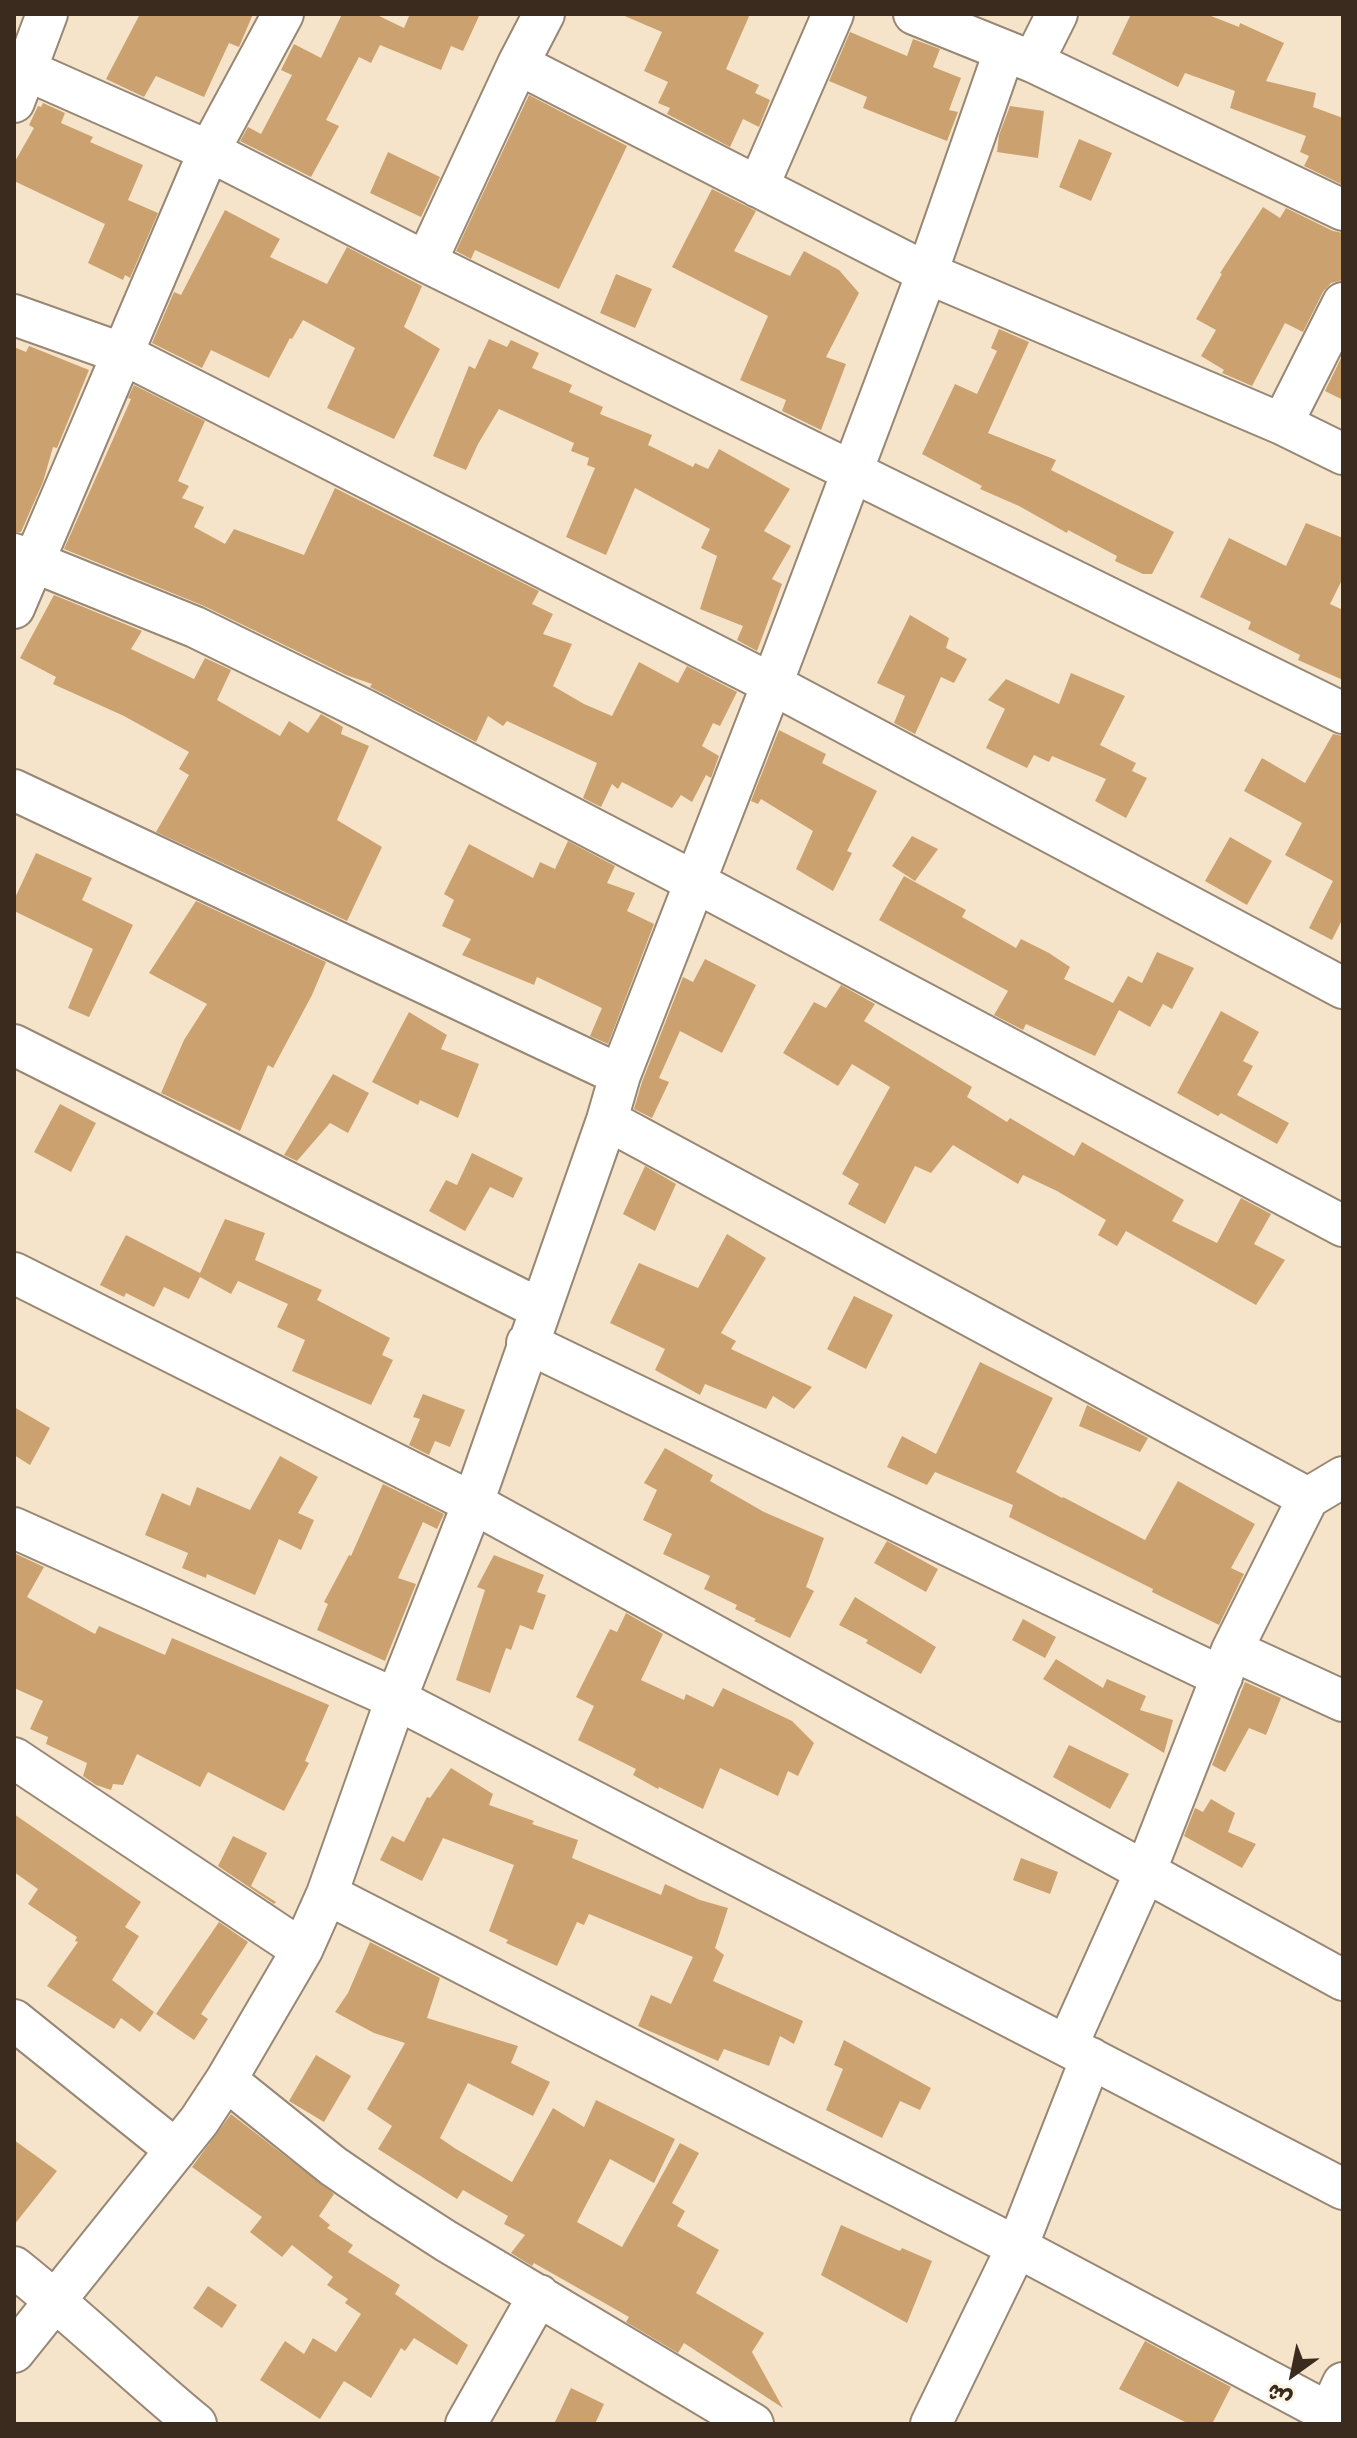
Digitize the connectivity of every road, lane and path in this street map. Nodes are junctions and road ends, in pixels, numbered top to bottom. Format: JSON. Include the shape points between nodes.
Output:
{"nodes":[{"id":1,"x":47,"y":14,"type":"edge"},
{"id":2,"x":283,"y":14,"type":"edge"},
{"id":3,"x":544,"y":14,"type":"edge"},
{"id":4,"x":833,"y":14,"type":"edge"},
{"id":5,"x":914,"y":14,"type":"edge"},
{"id":6,"x":1057,"y":14,"type":"edge"},
{"id":7,"x":1018,"y":57,"type":"junction"},
{"id":8,"x":518,"y":64,"type":"junction"},
{"id":9,"x":20,"y":86,"type":"edge"},
{"id":10,"x":209,"y":151,"type":"junction"},
{"id":11,"x":758,"y":187,"type":"junction"},
{"id":12,"x":1343,"y":210,"type":"edge"},
{"id":13,"x":426,"y":262,"type":"junction"},
{"id":14,"x":927,"y":273,"type":"junction"},
{"id":15,"x":1343,"y":303,"type":"edge"},
{"id":16,"x":14,"y":315,"type":"edge"},
{"id":17,"x":121,"y":353,"type":"junction"},
{"id":18,"x":1282,"y":424,"type":"junction"},
{"id":19,"x":1343,"y":454,"type":"edge"},
{"id":20,"x":851,"y":472,"type":"junction"},
{"id":21,"x":25,"y":558,"type":"edge"},
{"id":22,"x":14,"y":608,"type":"edge"},
{"id":23,"x":772,"y":684,"type":"junction"},
{"id":24,"x":1343,"y":713,"type":"edge"},
{"id":25,"x":14,"y":790,"type":"edge"},
{"id":26,"x":695,"y":882,"type":"junction"},
{"id":27,"x":1343,"y":988,"type":"edge"},
{"id":28,"x":14,"y":1045,"type":"edge"},
{"id":29,"x":620,"y":1075,"type":"junction"},
{"id":30,"x":607,"y":1120,"type":"junction"},
{"id":31,"x":1343,"y":1226,"type":"edge"},
{"id":32,"x":14,"y":1273,"type":"edge"},
{"id":33,"x":534,"y":1326,"type":"junction"},
{"id":34,"x":1343,"y":1477,"type":"edge"},
{"id":35,"x":1308,"y":1498,"type":"junction"},
{"id":36,"x":473,"y":1503,"type":"junction"},
{"id":37,"x":14,"y":1528,"type":"edge"},
{"id":38,"x":1227,"y":1663,"type":"junction"},
{"id":39,"x":396,"y":1699,"type":"junction"},
{"id":40,"x":1343,"y":1701,"type":"edge"},
{"id":41,"x":14,"y":1758,"type":"edge"},
{"id":42,"x":1146,"y":1870,"type":"junction"},
{"id":43,"x":327,"y":1894,"type":"junction"},
{"id":44,"x":302,"y":1950,"type":"junction"},
{"id":45,"x":1343,"y":1980,"type":"edge"},
{"id":46,"x":14,"y":2020,"type":"edge"},
{"id":47,"x":1079,"y":2052,"type":"junction"},
{"id":48,"x":226,"y":2080,"type":"junction"},
{"id":49,"x":176,"y":2150,"type":"junction"},
{"id":50,"x":1343,"y":2189,"type":"edge"},
{"id":51,"x":1017,"y":2247,"type":"junction"},
{"id":52,"x":14,"y":2267,"type":"edge"},
{"id":53,"x":539,"y":2295,"type":"junction"},
{"id":54,"x":56,"y":2300,"type":"junction"},
{"id":55,"x":14,"y":2352,"type":"edge"},
{"id":56,"x":1332,"y":2407,"type":"edge"},
{"id":57,"x":705,"y":2412,"type":"edge"},
{"id":58,"x":196,"y":2424,"type":"edge"},
{"id":59,"x":466,"y":2424,"type":"edge"},
{"id":60,"x":753,"y":2424,"type":"edge"},
{"id":61,"x":931,"y":2424,"type":"edge"}],
"edges":[{"from":1,"to":9,"type":"street"},
{"from":2,"to":10,"type":"street"},
{"from":3,"to":8,"type":"street"},
{"from":4,"to":11,"type":"street"},
{"from":5,"to":7,"type":"street"},
{"from":6,"to":7,"type":"street"},
{"from":7,"to":12,"type":"street"},
{"from":7,"to":14,"type":"street"},
{"from":8,"to":11,"type":"street"},
{"from":8,"to":13,"type":"street"},
{"from":9,"to":10,"type":"street"},
{"from":10,"to":13,"type":"street"},
{"from":10,"to":17,"type":"street"},
{"from":11,"to":14,"type":"street"},
{"from":13,"to":20,"type":"street"},
{"from":14,"to":18,"type":"street"},
{"from":14,"to":20,"type":"street"},
{"from":15,"to":18,"type":"street"},
{"from":16,"to":17,"type":"street"},
{"from":17,"to":21,"type":"street"},
{"from":17,"to":23,"type":"street"},
{"from":18,"to":19,"type":"street"},
{"from":20,"to":23,"type":"street"},
{"from":20,"to":24,"type":"street"},
{"from":21,"to":22,"type":"street"},
{"from":21,"to":26,"type":"street","via":[[195,627]]},
{"from":23,"to":26,"type":"street"},
{"from":23,"to":27,"type":"street"},
{"from":25,"to":29,"type":"street"},
{"from":26,"to":29,"type":"street"},
{"from":26,"to":31,"type":"street"},
{"from":28,"to":33,"type":"street"},
{"from":29,"to":30,"type":"street"},
{"from":30,"to":33,"type":"street"},
{"from":30,"to":35,"type":"street"},
{"from":32,"to":36,"type":"street"},
{"from":33,"to":36,"type":"street"},
{"from":33,"to":38,"type":"street"},
{"from":34,"to":35,"type":"street"},
{"from":35,"to":38,"type":"street"},
{"from":36,"to":39,"type":"street"},
{"from":36,"to":42,"type":"street"},
{"from":37,"to":39,"type":"street"},
{"from":38,"to":40,"type":"street"},
{"from":38,"to":42,"type":"street"},
{"from":39,"to":43,"type":"street"},
{"from":39,"to":47,"type":"street"},
{"from":41,"to":44,"type":"street"},
{"from":42,"to":45,"type":"street"},
{"from":42,"to":47,"type":"street"},
{"from":43,"to":44,"type":"street"},
{"from":43,"to":51,"type":"street"},
{"from":44,"to":48,"type":"street"},
{"from":46,"to":49,"type":"street"},
{"from":47,"to":50,"type":"street"},
{"from":47,"to":51,"type":"street"},
{"from":48,"to":49,"type":"street"},
{"from":48,"to":53,"type":"street","via":[[333,2166]]},
{"from":49,"to":54,"type":"street"},
{"from":51,"to":56,"type":"street"},
{"from":51,"to":61,"type":"street"},
{"from":52,"to":54,"type":"street"},
{"from":53,"to":57,"type":"street"},
{"from":53,"to":59,"type":"street"},
{"from":54,"to":55,"type":"street"},
{"from":54,"to":58,"type":"street"},
{"from":57,"to":60,"type":"street"}]}
